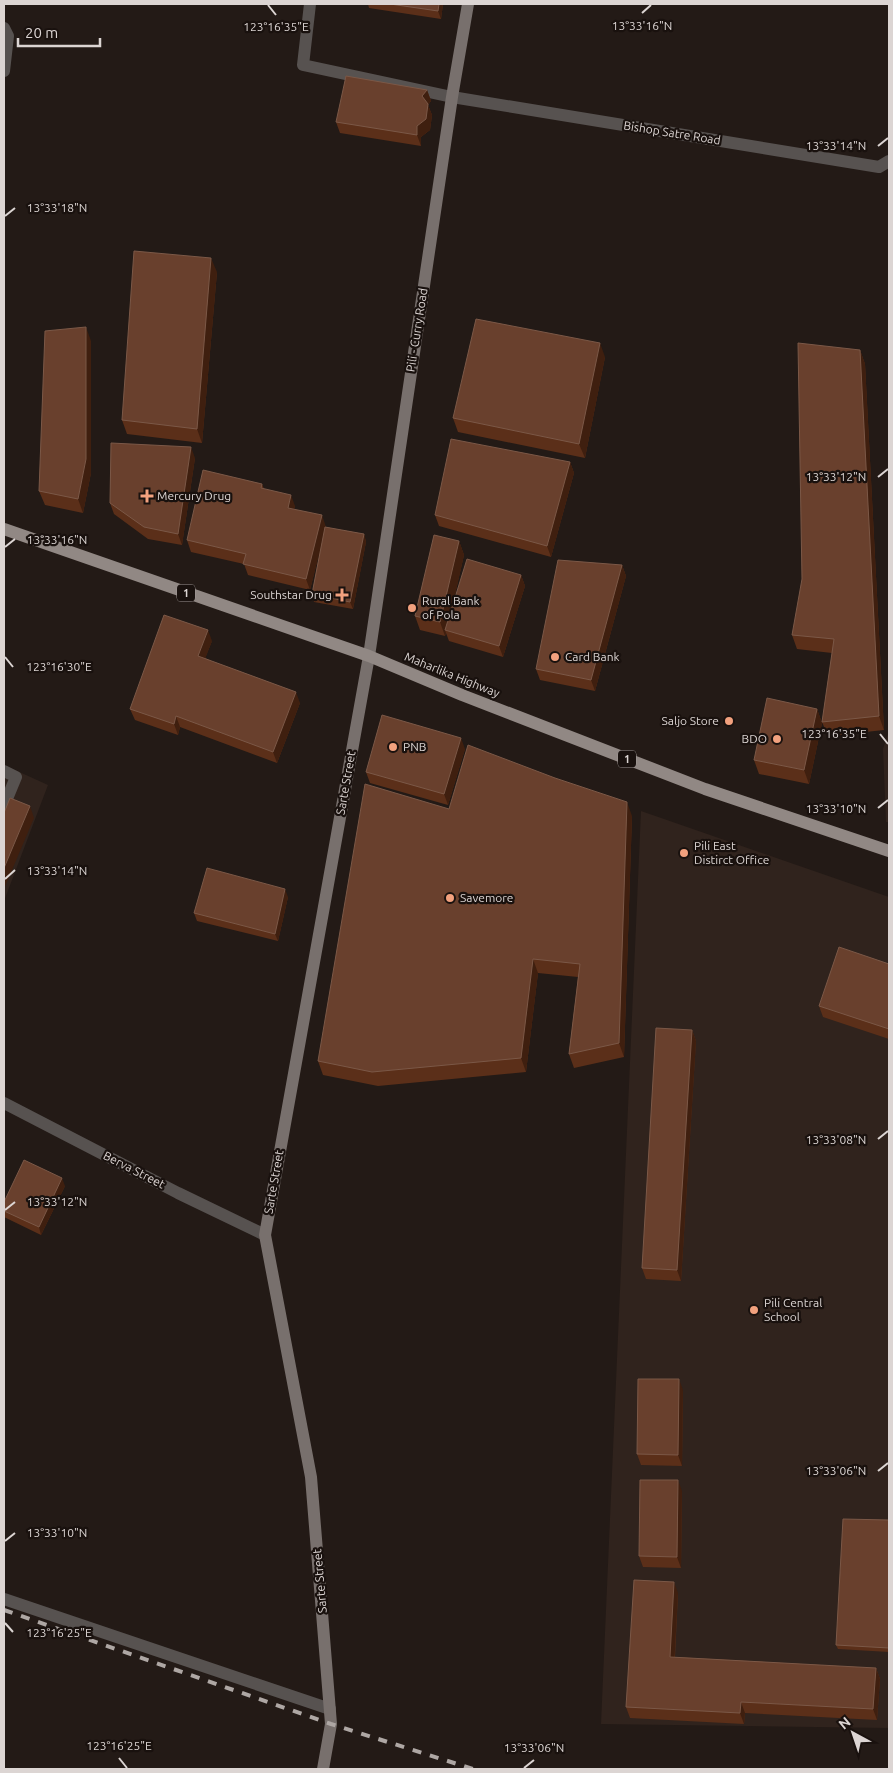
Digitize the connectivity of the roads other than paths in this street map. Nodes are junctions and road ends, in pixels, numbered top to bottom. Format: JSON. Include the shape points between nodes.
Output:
{"nodes":[{"id":1,"x":310,"y":4,"type":"edge"},
{"id":2,"x":468,"y":4,"type":"edge"},
{"id":3,"x":6,"y":32,"type":"edge"},
{"id":4,"x":4,"y":71,"type":"edge"},
{"id":5,"x":452,"y":97,"type":"junction"},
{"id":6,"x":889,"y":161,"type":"edge"},
{"id":7,"x":4,"y":529,"type":"edge"},
{"id":8,"x":368,"y":656,"type":"junction"},
{"id":9,"x":4,"y":771,"type":"edge"},
{"id":10,"x":4,"y":806,"type":"edge"},
{"id":11,"x":889,"y":851,"type":"edge"},
{"id":12,"x":4,"y":1104,"type":"edge"},
{"id":13,"x":265,"y":1234,"type":"junction"},
{"id":14,"x":4,"y":1599,"type":"edge"},
{"id":15,"x":330,"y":1709,"type":"junction"},
{"id":16,"x":323,"y":1769,"type":"edge"}],
"edges":[{"from":1,"to":5,"type":"street","name":"Bishop Satre Road","via":[[303,65]]},
{"from":2,"to":5,"type":"street","name":"Pili - Curry Road"},
{"from":3,"to":4,"type":"street"},
{"from":5,"to":6,"type":"street","name":"Bishop Satre Road","via":[[879,167]]},
{"from":5,"to":8,"type":"street","name":"Pili - Curry Road"},
{"from":7,"to":8,"type":"main road","name":"Maharlika Highway","number":"1"},
{"from":8,"to":11,"type":"main road","name":"Maharlika Highway","number":"1","via":[[705,789]]},
{"from":8,"to":13,"type":"street","name":"Sarte Street"},
{"from":9,"to":10,"type":"street","via":[[16,777]]},
{"from":12,"to":13,"type":"street","name":"Berva Street"},
{"from":13,"to":15,"type":"street","name":"Sarte Street","via":[[311,1477]]},
{"from":14,"to":15,"type":"street"},
{"from":15,"to":16,"type":"street","name":"Sarte Street","via":[[331,1724]]}]}
